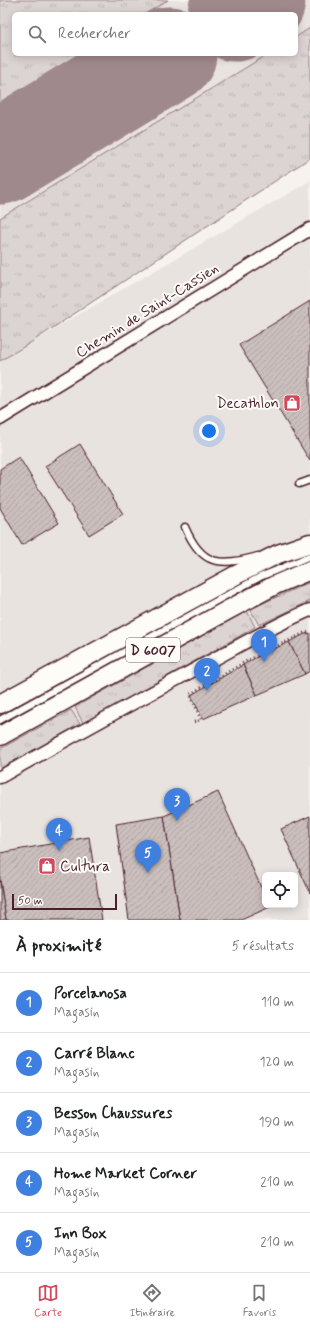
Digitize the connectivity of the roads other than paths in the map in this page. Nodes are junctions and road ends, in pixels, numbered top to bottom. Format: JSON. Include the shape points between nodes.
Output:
{"nodes":[{"id":1,"x":310,"y":229,"type":"edge"},
{"id":2,"x":0,"y":419,"type":"edge"},
{"id":3,"x":310,"y":480,"type":"edge"},
{"id":4,"x":299,"y":484,"type":"dead end"},
{"id":5,"x":185,"y":528,"type":"dead end"},
{"id":6,"x":306,"y":541,"type":"edge"},
{"id":7,"x":310,"y":556,"type":"edge"},
{"id":8,"x":310,"y":570,"type":"edge"},
{"id":9,"x":310,"y":610,"type":"edge"},
{"id":10,"x":0,"y":704,"type":"edge"},
{"id":11,"x":0,"y":720,"type":"edge"},
{"id":12,"x":0,"y":736,"type":"edge"},
{"id":13,"x":0,"y":777,"type":"edge"}],
"edges":[{"from":1,"to":2,"type":"street","name":"Chemin de Saint-Cassien"},
{"from":3,"to":4,"type":"lane"},
{"from":5,"to":6,"type":"lane","via":[[202,555],[220,562],[258,556]]},
{"from":6,"to":10,"type":"main road","number":"D 6007","via":[[236,575]]},
{"from":7,"to":11,"type":"lane","via":[[260,577]]},
{"from":8,"to":12,"type":"main road","number":"D 6007","via":[[228,610]]},
{"from":9,"to":13,"type":"street"}]}
